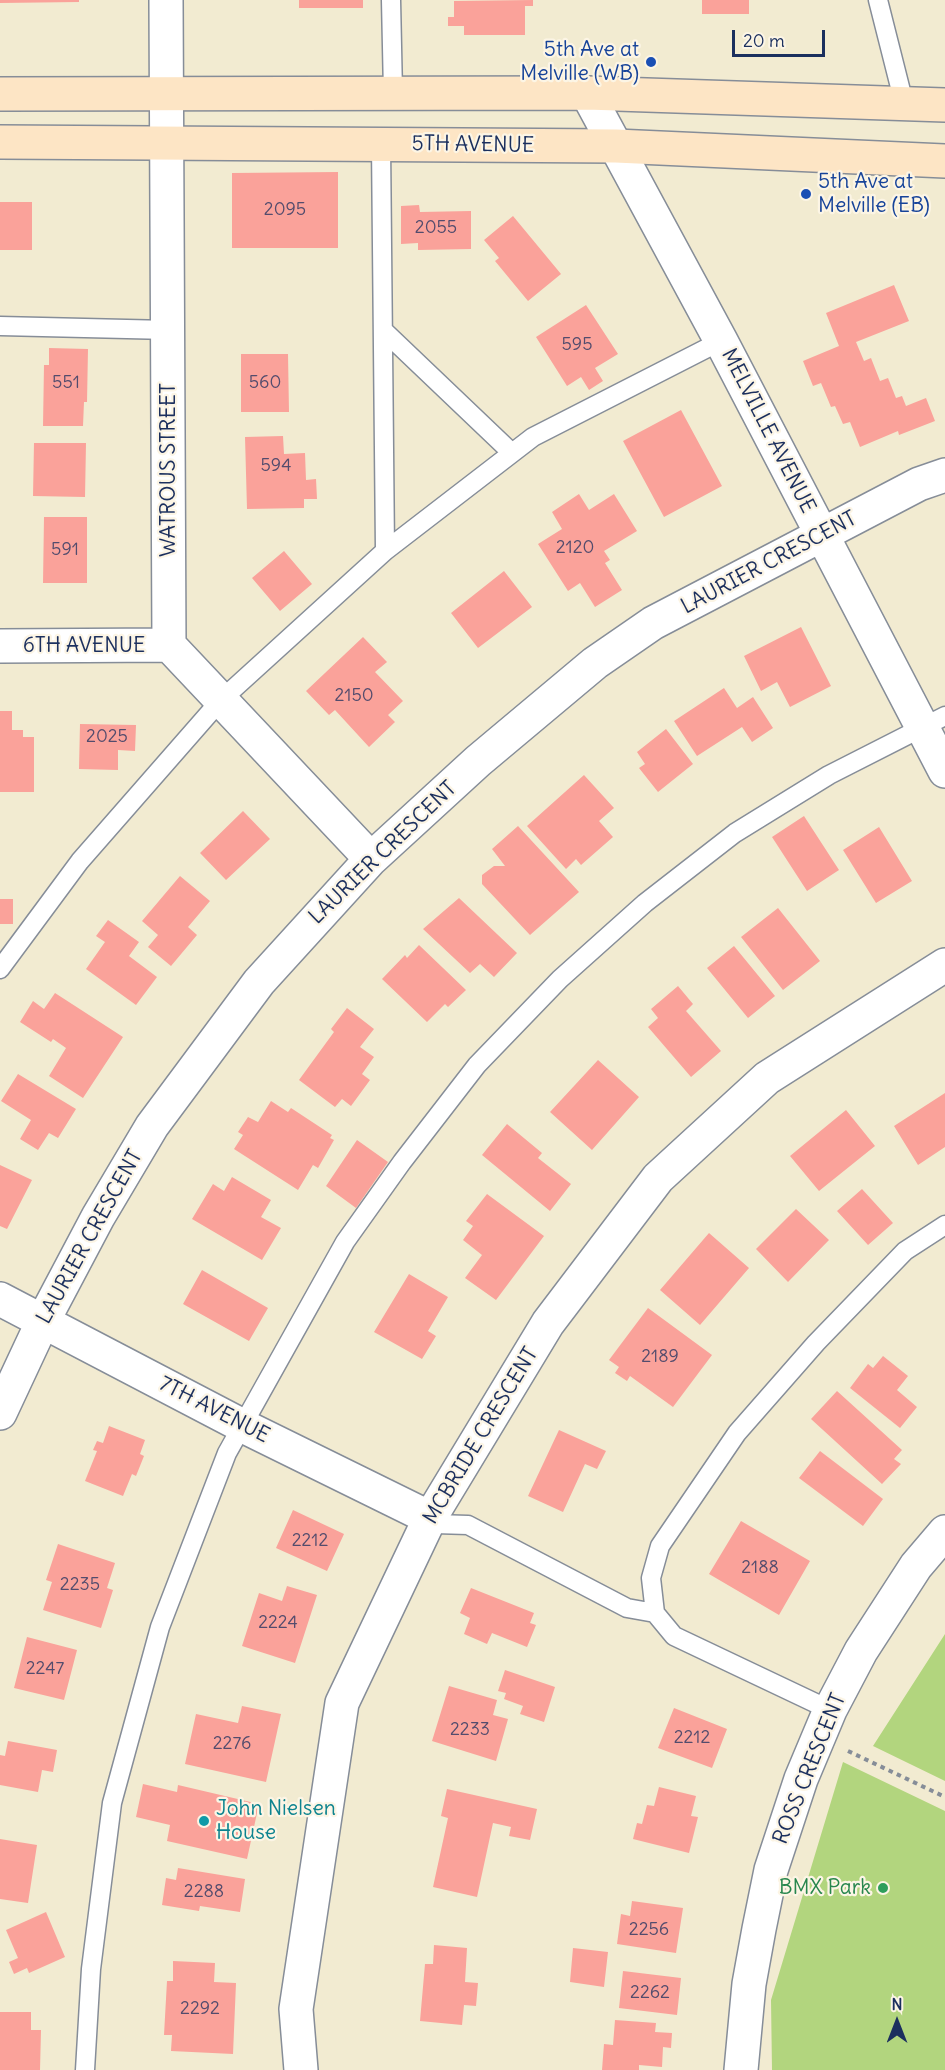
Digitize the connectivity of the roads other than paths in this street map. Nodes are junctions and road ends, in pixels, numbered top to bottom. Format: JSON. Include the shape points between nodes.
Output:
{"nodes":[{"id":1,"x":166,"y":0,"type":"edge"},
{"id":2,"x":391,"y":0,"type":"edge"},
{"id":3,"x":878,"y":0,"type":"edge"},
{"id":4,"x":393,"y":93,"type":"junction"},
{"id":5,"x":587,"y":93,"type":"junction"},
{"id":6,"x":0,"y":94,"type":"edge"},
{"id":7,"x":166,"y":94,"type":"junction"},
{"id":8,"x":904,"y":104,"type":"junction"},
{"id":9,"x":945,"y":105,"type":"edge"},
{"id":10,"x":0,"y":142,"type":"edge"},
{"id":11,"x":168,"y":142,"type":"junction"},
{"id":12,"x":381,"y":144,"type":"junction"},
{"id":13,"x":616,"y":146,"type":"junction"},
{"id":14,"x":945,"y":161,"type":"edge"},
{"id":15,"x":0,"y":326,"type":"edge"},
{"id":16,"x":169,"y":330,"type":"junction"},
{"id":17,"x":383,"y":330,"type":"junction"},
{"id":18,"x":721,"y":341,"type":"junction"},
{"id":19,"x":512,"y":453,"type":"junction"},
{"id":20,"x":945,"y":475,"type":"edge"},
{"id":21,"x":822,"y":536,"type":"junction"},
{"id":22,"x":385,"y":551,"type":"junction"},
{"id":23,"x":169,"y":645,"type":"junction"},
{"id":24,"x":0,"y":646,"type":"edge"},
{"id":25,"x":220,"y":701,"type":"junction"},
{"id":26,"x":934,"y":722,"type":"edge"},
{"id":27,"x":945,"y":771,"type":"edge"},
{"id":28,"x":371,"y":860,"type":"junction"},
{"id":29,"x":945,"y":964,"type":"edge"},
{"id":30,"x":0,"y":969,"type":"edge"},
{"id":31,"x":945,"y":1225,"type":"edge"},
{"id":32,"x":0,"y":1299,"type":"edge"},
{"id":33,"x":43,"y":1321,"type":"junction"},
{"id":34,"x":0,"y":1413,"type":"edge"},
{"id":35,"x":241,"y":1425,"type":"junction"},
{"id":36,"x":430,"y":1518,"type":"junction"},
{"id":37,"x":945,"y":1532,"type":"edge"},
{"id":38,"x":655,"y":1613,"type":"junction"},
{"id":39,"x":830,"y":1710,"type":"junction"},
{"id":40,"x":85,"y":2070,"type":"edge"},
{"id":41,"x":301,"y":2070,"type":"edge"},
{"id":42,"x":741,"y":2070,"type":"edge"}],
"edges":[{"from":1,"to":7,"type":"street","name":"WATROUS STREET"},
{"from":2,"to":4,"type":"lane"},
{"from":3,"to":8,"type":"lane"},
{"from":4,"to":5,"type":"main road"},
{"from":4,"to":7,"type":"main road"},
{"from":5,"to":8,"type":"main road"},
{"from":5,"to":13,"type":"street","name":"MELVILLE AVENUE"},
{"from":6,"to":7,"type":"main road"},
{"from":7,"to":11,"type":"street","name":"WATROUS STREET"},
{"from":8,"to":9,"type":"main road"},
{"from":10,"to":11,"type":"main road","name":"5TH AVENUE"},
{"from":11,"to":12,"type":"main road","name":"5TH AVENUE"},
{"from":11,"to":16,"type":"street","name":"WATROUS STREET"},
{"from":12,"to":13,"type":"main road","name":"5TH AVENUE"},
{"from":12,"to":17,"type":"lane"},
{"from":13,"to":14,"type":"main road","name":"5TH AVENUE"},
{"from":13,"to":18,"type":"street","name":"MELVILLE AVENUE"},
{"from":15,"to":16,"type":"lane"},
{"from":16,"to":23,"type":"street","name":"WATROUS STREET"},
{"from":17,"to":19,"type":"lane"},
{"from":17,"to":22,"type":"lane"},
{"from":18,"to":19,"type":"lane","via":[[533,437]]},
{"from":18,"to":21,"type":"street","name":"MELVILLE AVENUE"},
{"from":19,"to":22,"type":"lane"},
{"from":20,"to":21,"type":"street","name":"LAURIER CRESCENT","via":[[919,484]]},
{"from":21,"to":26,"type":"street","name":"MELVILLE AVENUE"},
{"from":21,"to":28,"type":"street","name":"LAURIER CRESCENT","via":[[653,623],[595,663],[478,761]]},
{"from":22,"to":25,"type":"lane"},
{"from":23,"to":24,"type":"street","name":"6TH AVENUE"},
{"from":23,"to":25,"type":"street"},
{"from":25,"to":28,"type":"street"},
{"from":25,"to":30,"type":"lane","via":[[80,861]]},
{"from":26,"to":27,"type":"street","name":"MELVILLE AVENUE"},
{"from":26,"to":35,"type":"lane","via":[[829,775],[735,833],[645,903],[560,979],[477,1065],[402,1162],[345,1242]]},
{"from":28,"to":33,"type":"street","name":"LAURIER CRESCENT","via":[[258,982],[152,1126]]},
{"from":29,"to":36,"type":"street","name":"MCBRIDE CRESCENT","via":[[767,1078],[658,1178],[548,1323]]},
{"from":31,"to":38,"type":"lane","via":[[906,1251],[816,1343],[737,1433],[660,1546],[651,1578]]},
{"from":32,"to":33,"type":"street","name":"7TH AVENUE"},
{"from":33,"to":34,"type":"street","name":"LAURIER CRESCENT"},
{"from":33,"to":35,"type":"street","name":"7TH AVENUE"},
{"from":35,"to":36,"type":"street","name":"7TH AVENUE"},
{"from":35,"to":40,"type":"lane","via":[[160,1628],[112,1803],[91,1969]]},
{"from":36,"to":38,"type":"lane","via":[[435,1524],[468,1525],[627,1608]]},
{"from":36,"to":41,"type":"street","name":"MCBRIDE CRESCENT","via":[[342,1703],[296,2009]]},
{"from":37,"to":39,"type":"street","name":"ROSS CRESCENT","via":[[884,1614]]},
{"from":38,"to":39,"type":"lane","via":[[674,1636]]},
{"from":39,"to":42,"type":"street","name":"ROSS CRESCENT","via":[[801,1779],[771,1870],[749,1984]]}]}
